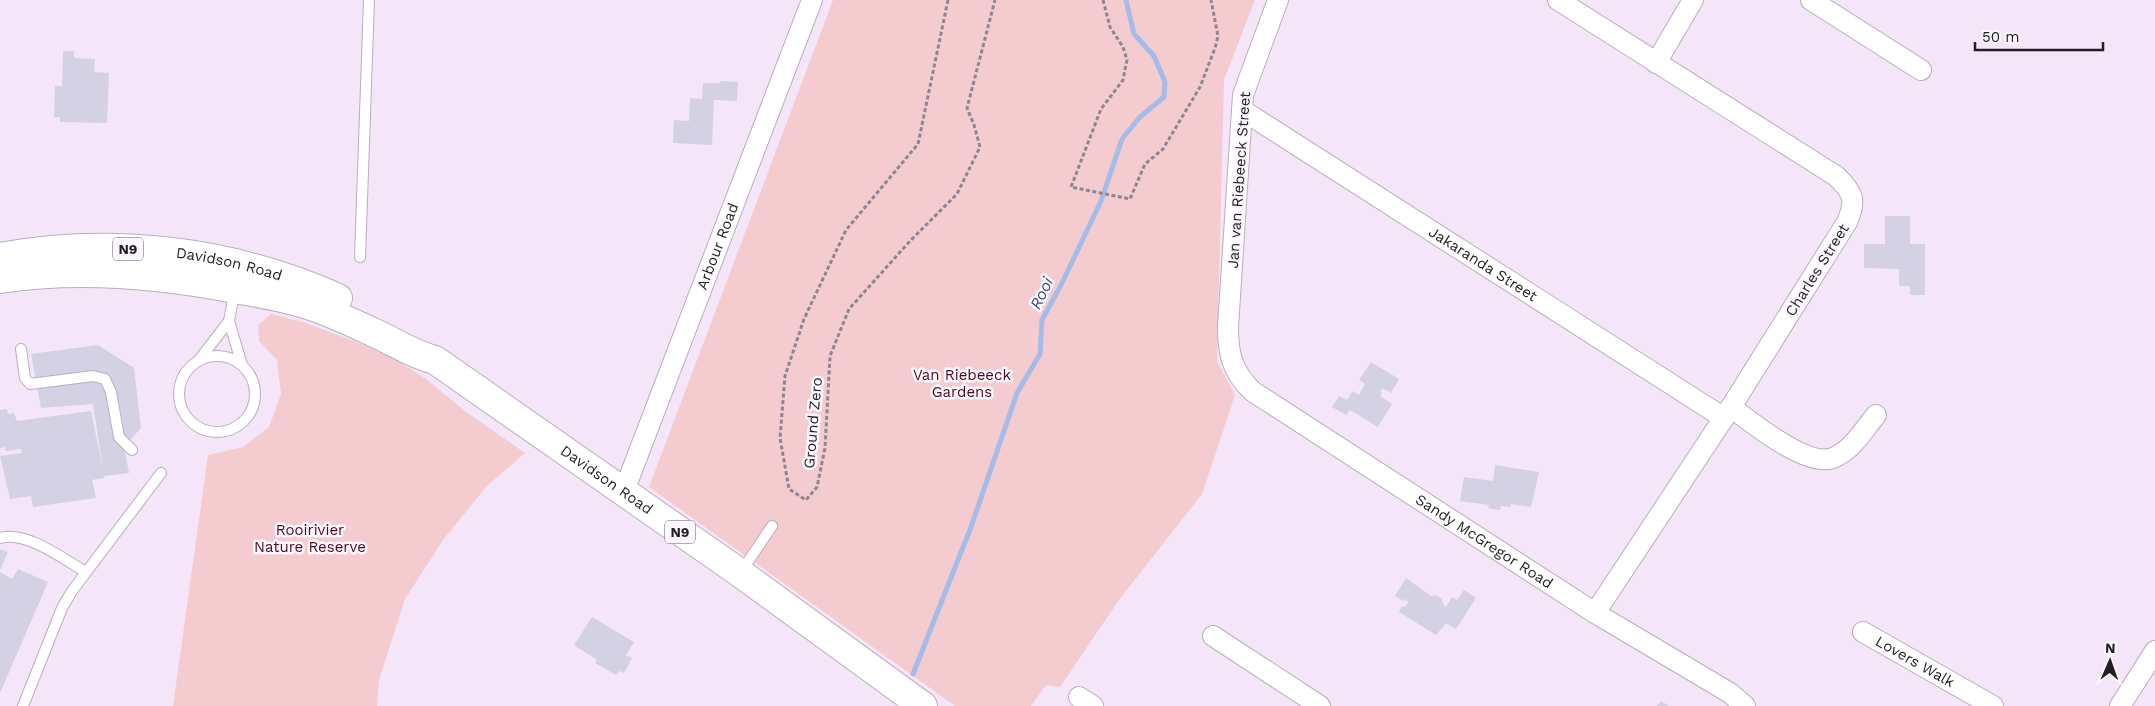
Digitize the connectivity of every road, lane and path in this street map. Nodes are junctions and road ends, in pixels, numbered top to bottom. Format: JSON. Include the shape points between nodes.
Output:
{"nodes":[{"id":1,"x":370,"y":0,"type":"edge"},
{"id":2,"x":812,"y":0,"type":"edge"},
{"id":3,"x":948,"y":0,"type":"edge"},
{"id":4,"x":995,"y":0,"type":"edge"},
{"id":5,"x":1103,"y":0,"type":"edge"},
{"id":6,"x":1211,"y":0,"type":"edge"},
{"id":7,"x":1278,"y":0,"type":"edge"},
{"id":8,"x":1558,"y":0,"type":"edge"},
{"id":9,"x":1693,"y":0,"type":"edge"},
{"id":10,"x":1811,"y":0,"type":"edge"},
{"id":11,"x":1656,"y":63,"type":"junction"},
{"id":12,"x":1921,"y":70,"type":"dead end"},
{"id":13,"x":1242,"y":110,"type":"junction"},
{"id":14,"x":0,"y":257,"type":"edge"},
{"id":15,"x":360,"y":257,"type":"dead end"},
{"id":16,"x":237,"y":277,"type":"junction"},
{"id":17,"x":0,"y":279,"type":"edge"},
{"id":18,"x":229,"y":321,"type":"junction"},
{"id":19,"x":21,"y":349,"type":"dead end"},
{"id":20,"x":199,"y":360,"type":"junction"},
{"id":21,"x":242,"y":365,"type":"junction"},
{"id":22,"x":1232,"y":366,"type":"joint"},
{"id":23,"x":1727,"y":412,"type":"junction"},
{"id":24,"x":1876,"y":415,"type":"dead end"},
{"id":25,"x":132,"y":450,"type":"dead end"},
{"id":26,"x":161,"y":473,"type":"dead end"},
{"id":27,"x":624,"y":491,"type":"junction"},
{"id":28,"x":772,"y":526,"type":"dead end"},
{"id":29,"x":0,"y":538,"type":"edge"},
{"id":30,"x":86,"y":572,"type":"junction"},
{"id":31,"x":740,"y":573,"type":"junction"},
{"id":32,"x":1595,"y":613,"type":"junction"},
{"id":33,"x":1863,"y":632,"type":"dead end"},
{"id":34,"x":1213,"y":636,"type":"dead end"},
{"id":35,"x":2155,"y":651,"type":"edge"},
{"id":36,"x":23,"y":706,"type":"edge"},
{"id":37,"x":923,"y":706,"type":"edge"},
{"id":38,"x":1320,"y":706,"type":"edge"},
{"id":39,"x":1745,"y":706,"type":"edge"},
{"id":40,"x":1993,"y":706,"type":"edge"},
{"id":41,"x":2120,"y":706,"type":"edge"}],
"edges":[{"from":1,"to":15,"type":"lane"},
{"from":2,"to":27,"type":"street","name":"Arbour Road"},
{"from":3,"to":4,"type":"path","name":"Ground Zero","via":[[918,144],[846,230],[804,319],[785,376],[780,438],[789,488],[806,500],[817,487],[825,448],[830,356],[848,309],[957,194],[980,147],[967,108]]},
{"from":5,"to":6,"type":"path","via":[[1110,27],[1127,60],[1122,80],[1101,109],[1071,187],[1130,199],[1145,164],[1163,149],[1200,87],[1218,36]]},
{"from":7,"to":13,"type":"street","name":"Jan van Riebeeck Street","via":[[1248,79]]},
{"from":8,"to":11,"type":"street","name":"Charles Street"},
{"from":9,"to":11,"type":"street"},
{"from":10,"to":12,"type":"street"},
{"from":11,"to":23,"type":"street","name":"Charles Street","via":[[1836,176],[1845,184],[1853,202],[1847,222]]},
{"from":13,"to":22,"type":"street","name":"Jan van Riebeeck Street","via":[[1228,327]]},
{"from":13,"to":23,"type":"street","name":"Jakaranda Street"},
{"from":14,"to":16,"type":"highway","name":"Davidson Road","number":"N9","via":[[69,248],[122,248],[174,253]]},
{"from":16,"to":17,"type":"highway","name":"Davidson Road","number":"N9","via":[[48,273]]},
{"from":16,"to":18,"type":"lane"},
{"from":16,"to":27,"type":"highway","name":"Davidson Road","number":"N9","via":[[302,283],[406,333],[435,360]]},
{"from":18,"to":20,"type":"lane"},
{"from":18,"to":21,"type":"lane"},
{"from":19,"to":25,"type":"lane","via":[[25,378],[30,384],[93,376],[105,379],[111,392],[119,437]]},
{"from":20,"to":21,"type":"lane","via":[[229,357]]},
{"from":20,"to":21,"type":"lane","via":[[182,378],[180,400],[189,419],[197,426],[215,432],[234,428],[253,408],[255,389]]},
{"from":22,"to":32,"type":"street","name":"Sandy McGregor Road","via":[[1252,391]]},
{"from":23,"to":24,"type":"street","name":"Jakaranda Street","via":[[1801,454],[1824,459],[1830,459],[1850,447]]},
{"from":23,"to":32,"type":"street","name":"Charles Street"},
{"from":26,"to":30,"type":"lane"},
{"from":27,"to":31,"type":"highway","name":"Davidson Road","number":"N9"},
{"from":28,"to":31,"type":"lane"},
{"from":29,"to":30,"type":"lane","via":[[19,536]]},
{"from":30,"to":36,"type":"lane","via":[[62,608]]},
{"from":31,"to":37,"type":"highway","name":"Davidson Road","number":"N9"},
{"from":32,"to":39,"type":"street","name":"Sandy McGregor Road","via":[[1730,693]]},
{"from":33,"to":40,"type":"street","name":"Lovers Walk"},
{"from":34,"to":38,"type":"street"},
{"from":35,"to":41,"type":"street"}]}
